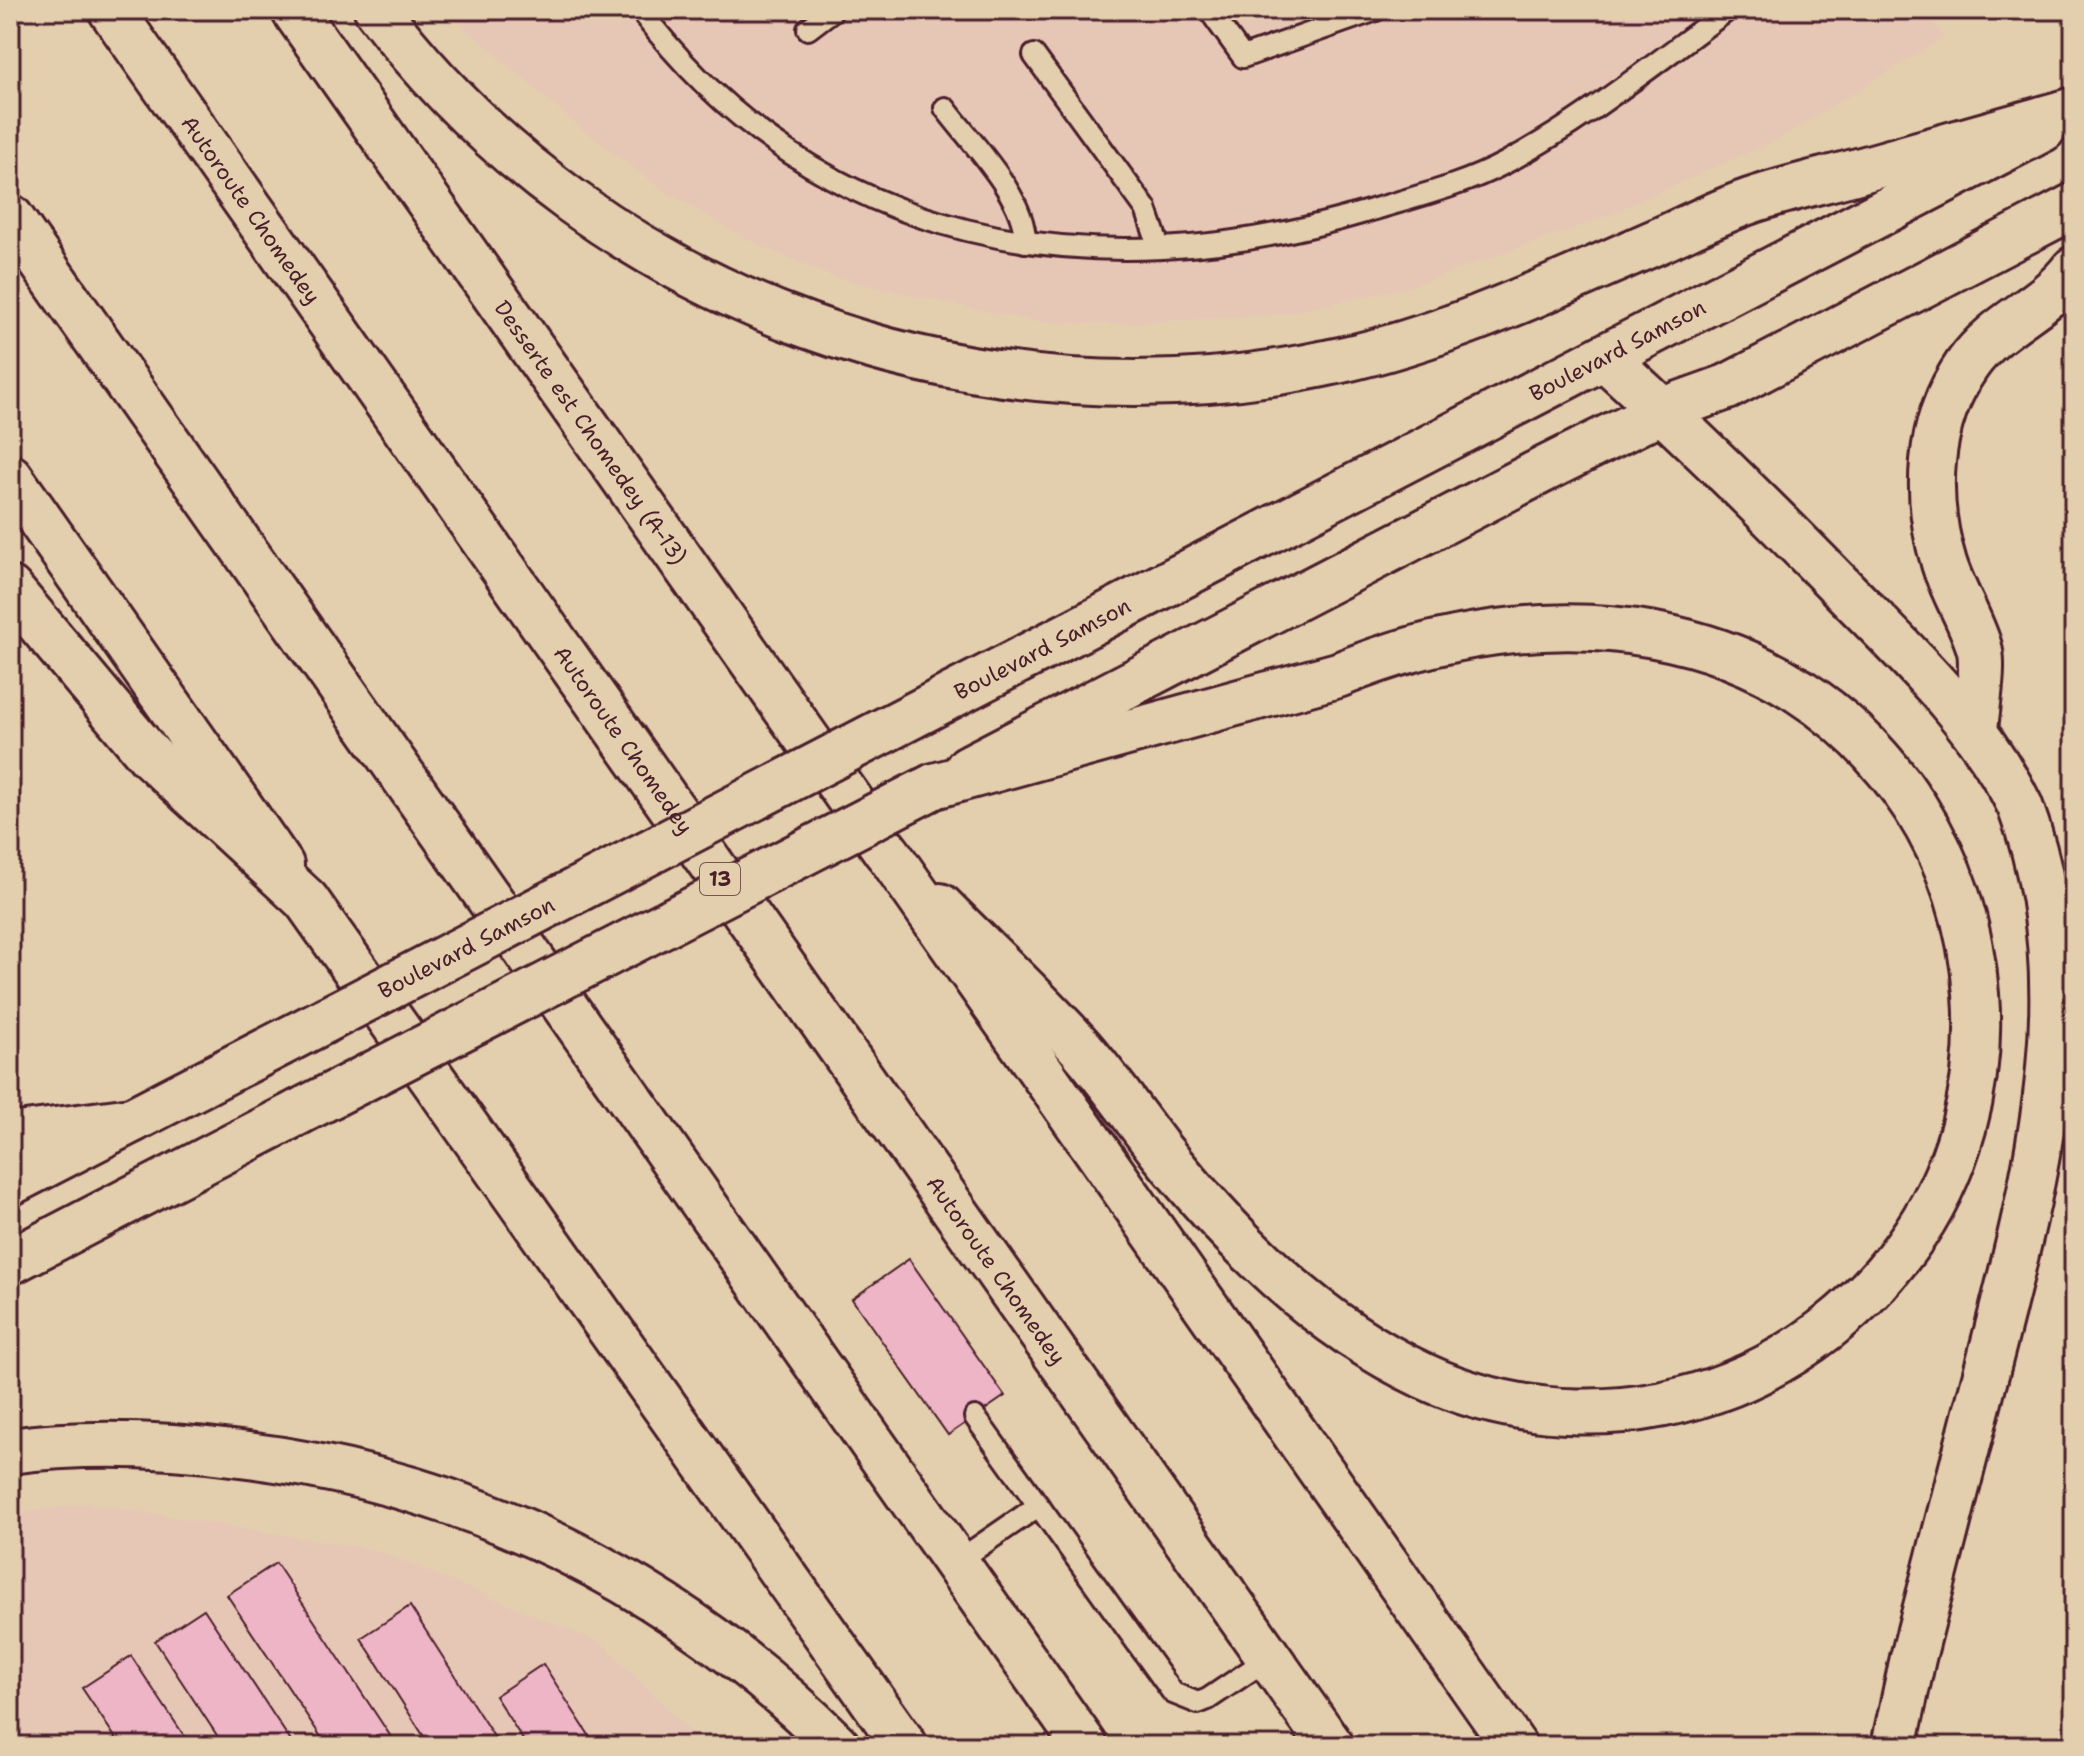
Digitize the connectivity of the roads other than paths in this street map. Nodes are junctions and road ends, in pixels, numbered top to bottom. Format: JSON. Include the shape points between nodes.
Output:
{"nodes":[{"id":1,"x":111,"y":10,"type":"edge"},
{"id":2,"x":294,"y":10,"type":"edge"},
{"id":3,"x":377,"y":10,"type":"edge"},
{"id":4,"x":640,"y":10,"type":"edge"},
{"id":5,"x":833,"y":10,"type":"edge"},
{"id":6,"x":1209,"y":10,"type":"edge"},
{"id":7,"x":1376,"y":10,"type":"edge"},
{"id":8,"x":1728,"y":10,"type":"edge"},
{"id":9,"x":808,"y":29,"type":"dead end"},
{"id":10,"x":1034,"y":55,"type":"dead end"},
{"id":11,"x":945,"y":108,"type":"dead end"},
{"id":12,"x":2074,"y":112,"type":"edge"},
{"id":13,"x":2074,"y":206,"type":"edge"},
{"id":14,"x":10,"y":217,"type":"edge"},
{"id":15,"x":1025,"y":242,"type":"junction"},
{"id":16,"x":1159,"y":247,"type":"junction"},
{"id":17,"x":2074,"y":269,"type":"edge"},
{"id":18,"x":1604,"y":357,"type":"junction"},
{"id":19,"x":1663,"y":410,"type":"junction"},
{"id":20,"x":10,"y":477,"type":"edge"},
{"id":21,"x":10,"y":589,"type":"edge"},
{"id":22,"x":1975,"y":732,"type":"junction"},
{"id":23,"x":986,"y":765,"type":"junction"},
{"id":24,"x":888,"y":853,"type":"junction"},
{"id":25,"x":306,"y":900,"type":"junction"},
{"id":26,"x":132,"y":1120,"type":"junction"},
{"id":27,"x":10,"y":1136,"type":"edge"},
{"id":28,"x":10,"y":1183,"type":"edge"},
{"id":29,"x":10,"y":1262,"type":"edge"},
{"id":30,"x":975,"y":1417,"type":"dead end"},
{"id":31,"x":10,"y":1451,"type":"edge"},
{"id":32,"x":1038,"y":1506,"type":"junction"},
{"id":33,"x":955,"y":1563,"type":"junction"},
{"id":34,"x":1269,"y":1658,"type":"junction"},
{"id":35,"x":837,"y":1746,"type":"edge"},
{"id":36,"x":905,"y":1746,"type":"edge"},
{"id":37,"x":1085,"y":1746,"type":"edge"},
{"id":38,"x":1331,"y":1746,"type":"edge"},
{"id":39,"x":1514,"y":1746,"type":"edge"},
{"id":40,"x":1894,"y":1746,"type":"edge"}],
"edges":[{"from":1,"to":34,"type":"main road","name":"Autoroute Chomedey","number":"13"},
{"from":2,"to":24,"type":"main road","name":"Desserte est Chomedey (A-13)"},
{"from":3,"to":12,"type":"main road","via":[[444,90],[510,154],[587,213],[678,270],[786,320],[867,346],[958,368],[1080,383],[1255,377],[1386,349],[1541,291],[1750,201]]},
{"from":4,"to":15,"type":"lane","via":[[703,83],[755,127],[836,181],[923,219]]},
{"from":5,"to":9,"type":"lane"},
{"from":6,"to":7,"type":"lane","via":[[1243,57]]},
{"from":8,"to":16,"type":"lane","via":[[1609,97],[1502,165],[1318,226],[1208,245]]},
{"from":10,"to":16,"type":"lane","via":[[1146,209]]},
{"from":11,"to":15,"type":"lane","via":[[1016,203]]},
{"from":12,"to":18,"type":"main road","name":"Boulevard Samson"},
{"from":13,"to":19,"type":"main road","via":[[1727,387]]},
{"from":14,"to":33,"type":"main road"},
{"from":15,"to":16,"type":"lane"},
{"from":17,"to":22,"type":"main road","via":[[2061,287],[1982,344],[1953,389],[1937,432],[1931,483],[1937,534],[1980,650]]},
{"from":18,"to":19,"type":"main road"},
{"from":18,"to":26,"type":"main road","name":"Boulevard Samson","bridge":true},
{"from":19,"to":22,"type":"main road","via":[[1871,618]]},
{"from":19,"to":23,"type":"main road"},
{"from":20,"to":25,"type":"main road"},
{"from":21,"to":25,"type":"main road","via":[[149,755]]},
{"from":22,"to":40,"type":"main road","via":[[2018,802],[2048,882],[2061,953],[2062,1028],[2041,1157]]},
{"from":23,"to":24,"type":"main road","via":[[1338,675],[1425,644],[1478,633],[1618,629],[1685,640],[1748,663],[1835,716],[1887,766],[1924,821],[1950,875],[1970,943],[1977,1046],[1967,1114],[1935,1204],[1879,1281],[1829,1327],[1773,1364],[1723,1387],[1649,1408],[1611,1412],[1534,1408],[1462,1391],[1353,1337],[1284,1283],[1200,1198],[1081,1048]]},
{"from":23,"to":29,"type":"main road","bridge":true,"via":[[934,786]]},
{"from":24,"to":39,"type":"main road"},
{"from":25,"to":36,"type":"main road"},
{"from":26,"to":27,"type":"main road"},
{"from":26,"to":28,"type":"main road","name":"Boulevard Samson"},
{"from":30,"to":32,"type":"lane"},
{"from":31,"to":35,"type":"main road","via":[[105,1445],[207,1450],[310,1463],[463,1504],[556,1543],[642,1589],[749,1665]]},
{"from":32,"to":33,"type":"lane"},
{"from":32,"to":34,"type":"lane","via":[[1173,1693],[1198,1703]]},
{"from":33,"to":37,"type":"main road"},
{"from":34,"to":38,"type":"main road","name":"Autoroute Chomedey","number":"13"}]}
